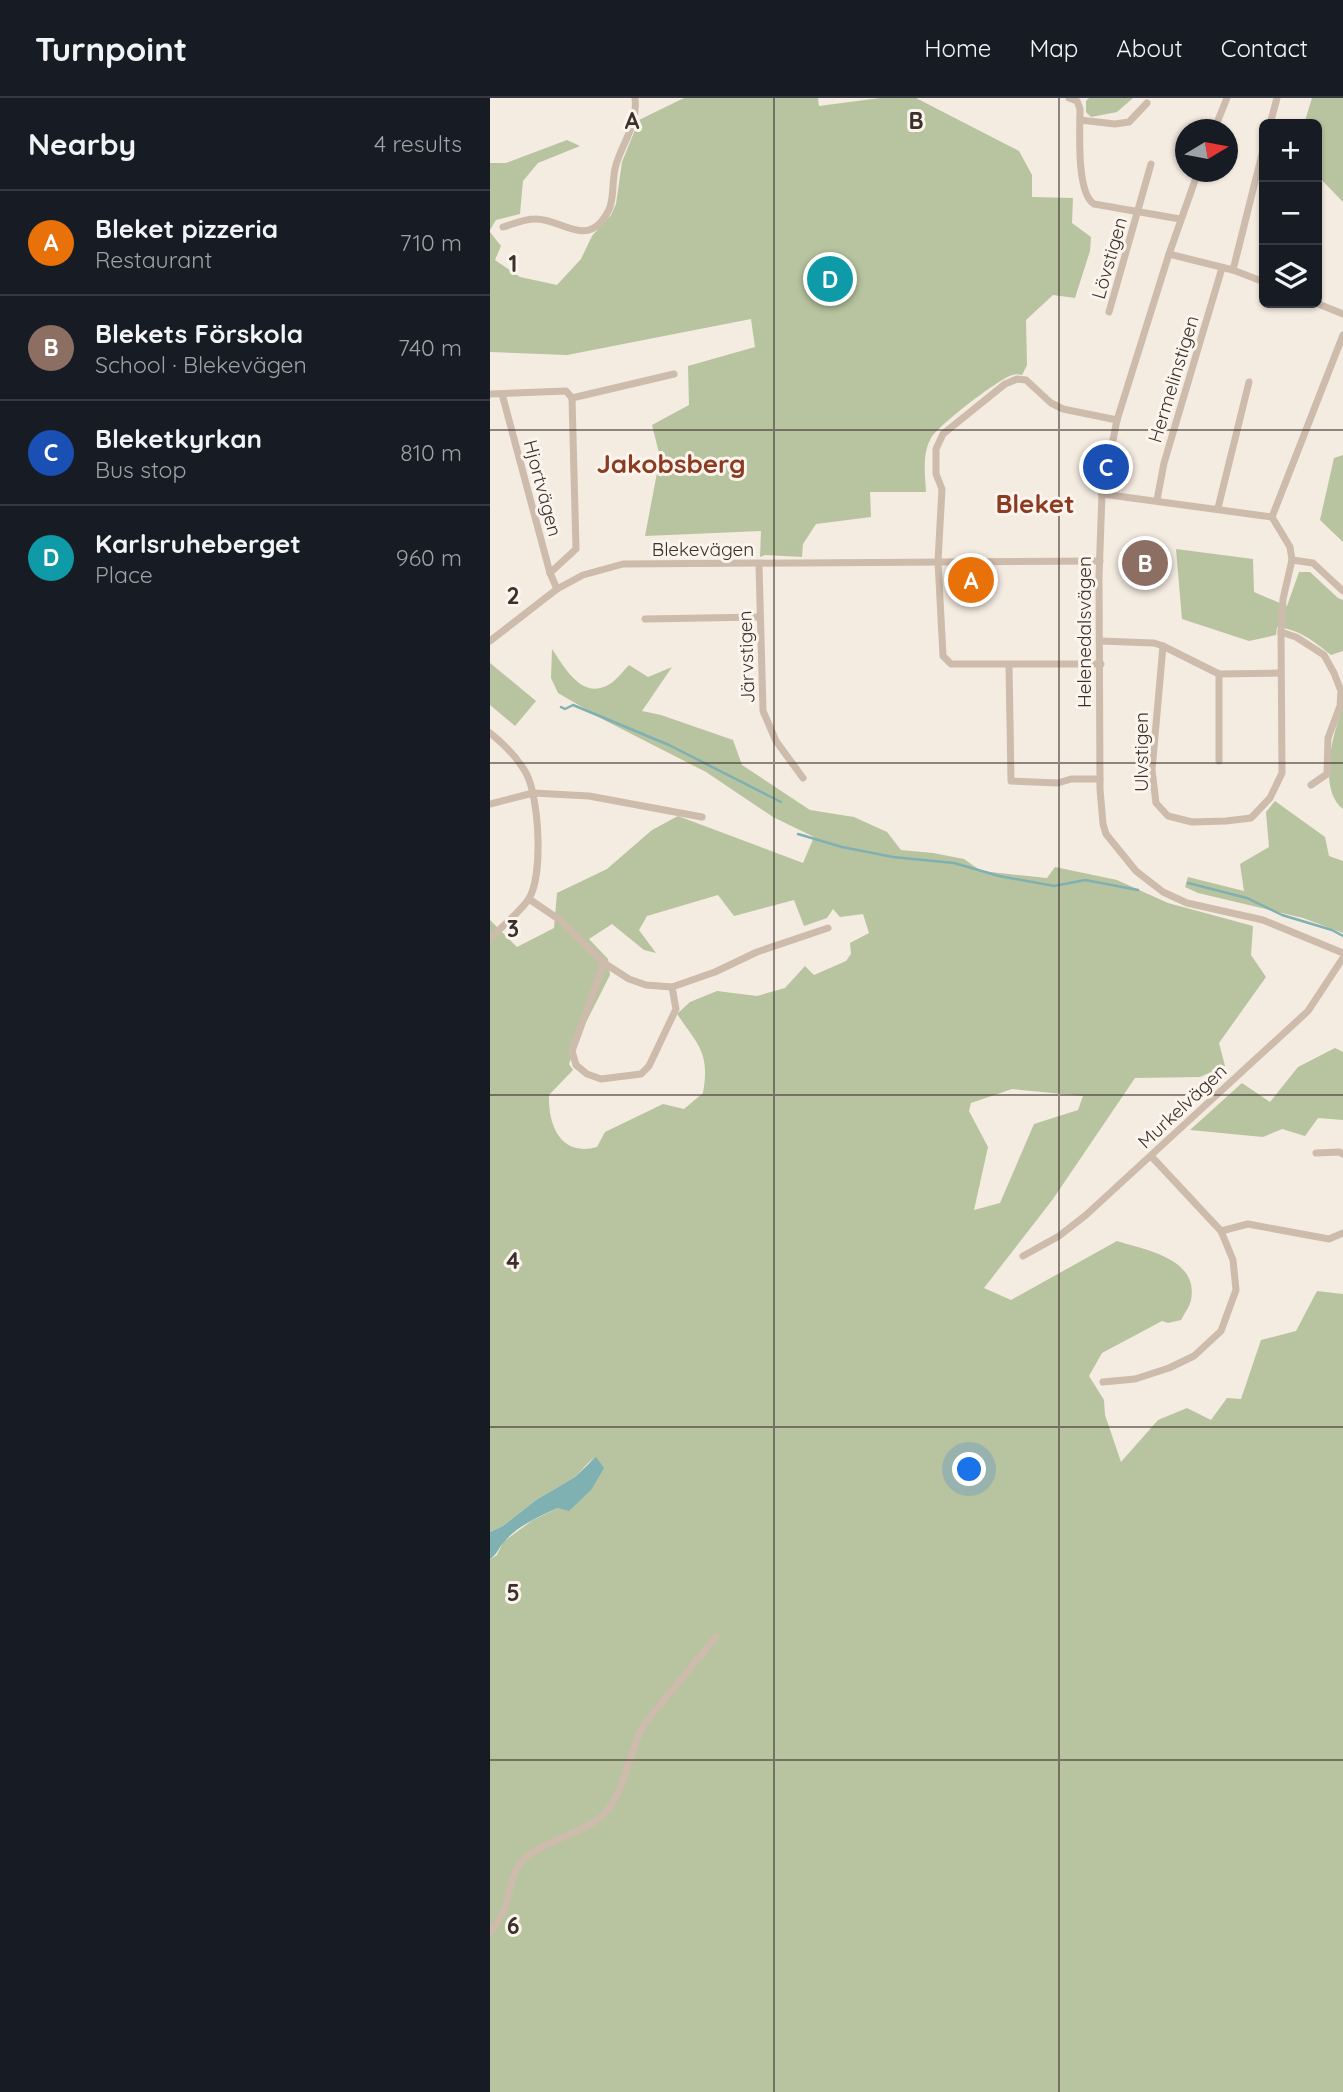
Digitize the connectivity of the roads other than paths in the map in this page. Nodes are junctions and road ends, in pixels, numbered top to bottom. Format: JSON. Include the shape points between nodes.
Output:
{"nodes":[{"id":1,"x":635,"y":98,"type":"edge"},
{"id":2,"x":1069,"y":98,"type":"edge"},
{"id":3,"x":1227,"y":98,"type":"edge"},
{"id":4,"x":1277,"y":98,"type":"edge"},
{"id":5,"x":1147,"y":103,"type":"dead end"},
{"id":6,"x":1218,"y":119,"type":"edge"},
{"id":7,"x":1271,"y":119,"type":"edge"},
{"id":8,"x":1080,"y":120,"type":"junction"},
{"id":9,"x":1151,"y":164,"type":"dead end"},
{"id":10,"x":1259,"y":166,"type":"edge"},
{"id":11,"x":1194,"y":182,"type":"edge"},
{"id":12,"x":1139,"y":212,"type":"junction"},
{"id":13,"x":1180,"y":219,"type":"junction"},
{"id":14,"x":503,"y":227,"type":"dead end"},
{"id":15,"x":1169,"y":254,"type":"junction"},
{"id":16,"x":1222,"y":268,"type":"junction"},
{"id":17,"x":1233,"y":270,"type":"junction"},
{"id":18,"x":1259,"y":280,"type":"edge"},
{"id":19,"x":1322,"y":305,"type":"edge"},
{"id":20,"x":1109,"y":312,"type":"dead end"},
{"id":21,"x":1343,"y":314,"type":"edge"},
{"id":22,"x":1343,"y":335,"type":"edge"},
{"id":23,"x":674,"y":374,"type":"dead end"},
{"id":24,"x":1249,"y":382,"type":"dead end"},
{"id":25,"x":490,"y":394,"type":"edge"},
{"id":26,"x":502,"y":394,"type":"junction"},
{"id":27,"x":572,"y":398,"type":"junction"},
{"id":28,"x":1117,"y":420,"type":"junction"},
{"id":29,"x":1102,"y":494,"type":"junction"},
{"id":30,"x":1157,"y":500,"type":"junction"},
{"id":31,"x":1218,"y":508,"type":"junction"},
{"id":32,"x":1272,"y":517,"type":"junction"},
{"id":33,"x":1292,"y":560,"type":"junction"},
{"id":34,"x":938,"y":561,"type":"junction"},
{"id":35,"x":1100,"y":561,"type":"junction"},
{"id":36,"x":760,"y":565,"type":"junction"},
{"id":37,"x":550,"y":573,"type":"junction"},
{"id":38,"x":556,"y":589,"type":"junction"},
{"id":39,"x":1343,"y":591,"type":"edge"},
{"id":40,"x":760,"y":617,"type":"junction"},
{"id":41,"x":645,"y":619,"type":"dead end"},
{"id":42,"x":1281,"y":632,"type":"junction"},
{"id":43,"x":490,"y":641,"type":"edge"},
{"id":44,"x":1100,"y":641,"type":"junction"},
{"id":45,"x":1163,"y":646,"type":"junction"},
{"id":46,"x":1101,"y":664,"type":"junction"},
{"id":47,"x":1009,"y":665,"type":"junction"},
{"id":48,"x":1280,"y":673,"type":"junction"},
{"id":49,"x":1219,"y":674,"type":"junction"},
{"id":50,"x":490,"y":733,"type":"edge"},
{"id":51,"x":1219,"y":761,"type":"dead end"},
{"id":52,"x":803,"y":778,"type":"dead end"},
{"id":53,"x":1100,"y":779,"type":"junction"},
{"id":54,"x":1311,"y":785,"type":"dead end"},
{"id":55,"x":533,"y":793,"type":"junction"},
{"id":56,"x":490,"y":804,"type":"edge"},
{"id":57,"x":702,"y":817,"type":"dead end"},
{"id":58,"x":529,"y":899,"type":"junction"},
{"id":59,"x":828,"y":928,"type":"dead end"},
{"id":60,"x":490,"y":939,"type":"edge"},
{"id":61,"x":1343,"y":953,"type":"edge"},
{"id":62,"x":1343,"y":958,"type":"edge"},
{"id":63,"x":604,"y":963,"type":"junction"},
{"id":64,"x":672,"y":987,"type":"junction"},
{"id":65,"x":1316,"y":1153,"type":"dead end"},
{"id":66,"x":1343,"y":1154,"type":"edge"},
{"id":67,"x":1152,"y":1156,"type":"junction"},
{"id":68,"x":1221,"y":1231,"type":"junction"},
{"id":69,"x":1343,"y":1233,"type":"edge"},
{"id":70,"x":1023,"y":1256,"type":"dead end"},
{"id":71,"x":1103,"y":1382,"type":"dead end"},
{"id":72,"x":716,"y":1637,"type":"dead end"},
{"id":73,"x":490,"y":1933,"type":"edge"}],
"edges":[{"from":1,"to":14,"type":"street","via":[[636,115],[616,165],[611,204],[596,227],[581,232],[534,218]]},
{"from":2,"to":8,"type":"street","via":[[1077,101]]},
{"from":3,"to":6,"type":"street"},
{"from":4,"to":7,"type":"street"},
{"from":5,"to":8,"type":"street","via":[[1123,124]]},
{"from":8,"to":12,"type":"street","via":[[1084,194],[1094,204]]},
{"from":9,"to":12,"type":"street","name":"Lövstigen"},
{"from":10,"to":17,"type":"street"},
{"from":11,"to":13,"type":"street","name":"Helenedalsvägen"},
{"from":12,"to":13,"type":"street"},
{"from":12,"to":20,"type":"street","name":"Lövstigen"},
{"from":13,"to":15,"type":"street","name":"Helenedalsvägen"},
{"from":15,"to":16,"type":"street"},
{"from":15,"to":28,"type":"street","name":"Helenedalsvägen"},
{"from":16,"to":17,"type":"street"},
{"from":16,"to":30,"type":"street","name":"Hermelinstigen"},
{"from":17,"to":18,"type":"street"},
{"from":19,"to":21,"type":"street"},
{"from":22,"to":32,"type":"street"},
{"from":23,"to":27,"type":"street"},
{"from":24,"to":31,"type":"street"},
{"from":25,"to":26,"type":"street"},
{"from":26,"to":27,"type":"street","via":[[566,391]]},
{"from":26,"to":37,"type":"street","name":"Hjortvägen"},
{"from":27,"to":37,"type":"street","via":[[576,549]]},
{"from":28,"to":29,"type":"street","name":"Helenedalsvägen"},
{"from":28,"to":34,"type":"street","via":[[1051,403],[1026,380],[1005,384],[943,434],[936,449],[942,489]]},
{"from":29,"to":30,"type":"street"},
{"from":29,"to":35,"type":"street","name":"Helenedalsvägen"},
{"from":30,"to":31,"type":"street"},
{"from":31,"to":32,"type":"street"},
{"from":32,"to":33,"type":"street","via":[[1290,547]]},
{"from":33,"to":39,"type":"street","via":[[1313,563]]},
{"from":33,"to":42,"type":"street","name":"Ulvstigen"},
{"from":34,"to":35,"type":"street","name":"Blekevägen"},
{"from":34,"to":36,"type":"street","name":"Blekevägen"},
{"from":34,"to":47,"type":"street","via":[[943,656],[951,664]]},
{"from":35,"to":44,"type":"street","name":"Helenedalsvägen"},
{"from":36,"to":38,"type":"street","name":"Blekevägen","via":[[623,564],[583,575]]},
{"from":36,"to":40,"type":"street","name":"Järvstigen"},
{"from":37,"to":38,"type":"street","name":"Hjortvägen"},
{"from":38,"to":43,"type":"street","name":"Blekevägen"},
{"from":40,"to":41,"type":"street"},
{"from":40,"to":52,"type":"street","name":"Järvstigen","via":[[763,711],[776,741]]},
{"from":42,"to":48,"type":"street","name":"Ulvstigen"},
{"from":42,"to":54,"type":"street","via":[[1324,655],[1341,691],[1328,738],[1328,774]]},
{"from":44,"to":45,"type":"street"},
{"from":44,"to":46,"type":"street","name":"Helenedalsvägen"},
{"from":45,"to":48,"type":"street","name":"Ulvstigen","via":[[1153,787],[1156,803],[1171,817],[1192,822],[1251,818],[1270,798],[1282,774]]},
{"from":45,"to":49,"type":"street"},
{"from":46,"to":47,"type":"street"},
{"from":46,"to":53,"type":"street","name":"Helenedalsvägen"},
{"from":47,"to":53,"type":"street","via":[[1011,781]]},
{"from":48,"to":49,"type":"street"},
{"from":49,"to":51,"type":"street"},
{"from":50,"to":55,"type":"street","via":[[506,745],[527,774]]},
{"from":53,"to":61,"type":"street","name":"Helenedalsvägen","via":[[1107,834],[1153,887],[1187,903],[1264,920]]},
{"from":55,"to":56,"type":"street"},
{"from":55,"to":57,"type":"street","via":[[589,796]]},
{"from":55,"to":58,"type":"street","via":[[537,872]]},
{"from":58,"to":60,"type":"street"},
{"from":58,"to":63,"type":"street","via":[[560,920]]},
{"from":59,"to":64,"type":"street"},
{"from":62,"to":67,"type":"street","name":"Murkelvägen","via":[[1308,1011]]},
{"from":63,"to":64,"type":"street","via":[[646,985]]},
{"from":63,"to":64,"type":"street","via":[[572,1051],[576,1065],[601,1079],[641,1074],[649,1066],[676,1009]]},
{"from":65,"to":66,"type":"street"},
{"from":67,"to":68,"type":"street"},
{"from":67,"to":70,"type":"street","name":"Murkelvägen","via":[[1066,1230]]},
{"from":68,"to":69,"type":"street","via":[[1248,1224],[1329,1239]]},
{"from":68,"to":71,"type":"street","via":[[1233,1260],[1236,1290],[1221,1331],[1194,1356],[1168,1368],[1135,1379]]},
{"from":72,"to":73,"type":"street","via":[[645,1723],[609,1809],[521,1861],[504,1910]]}]}
